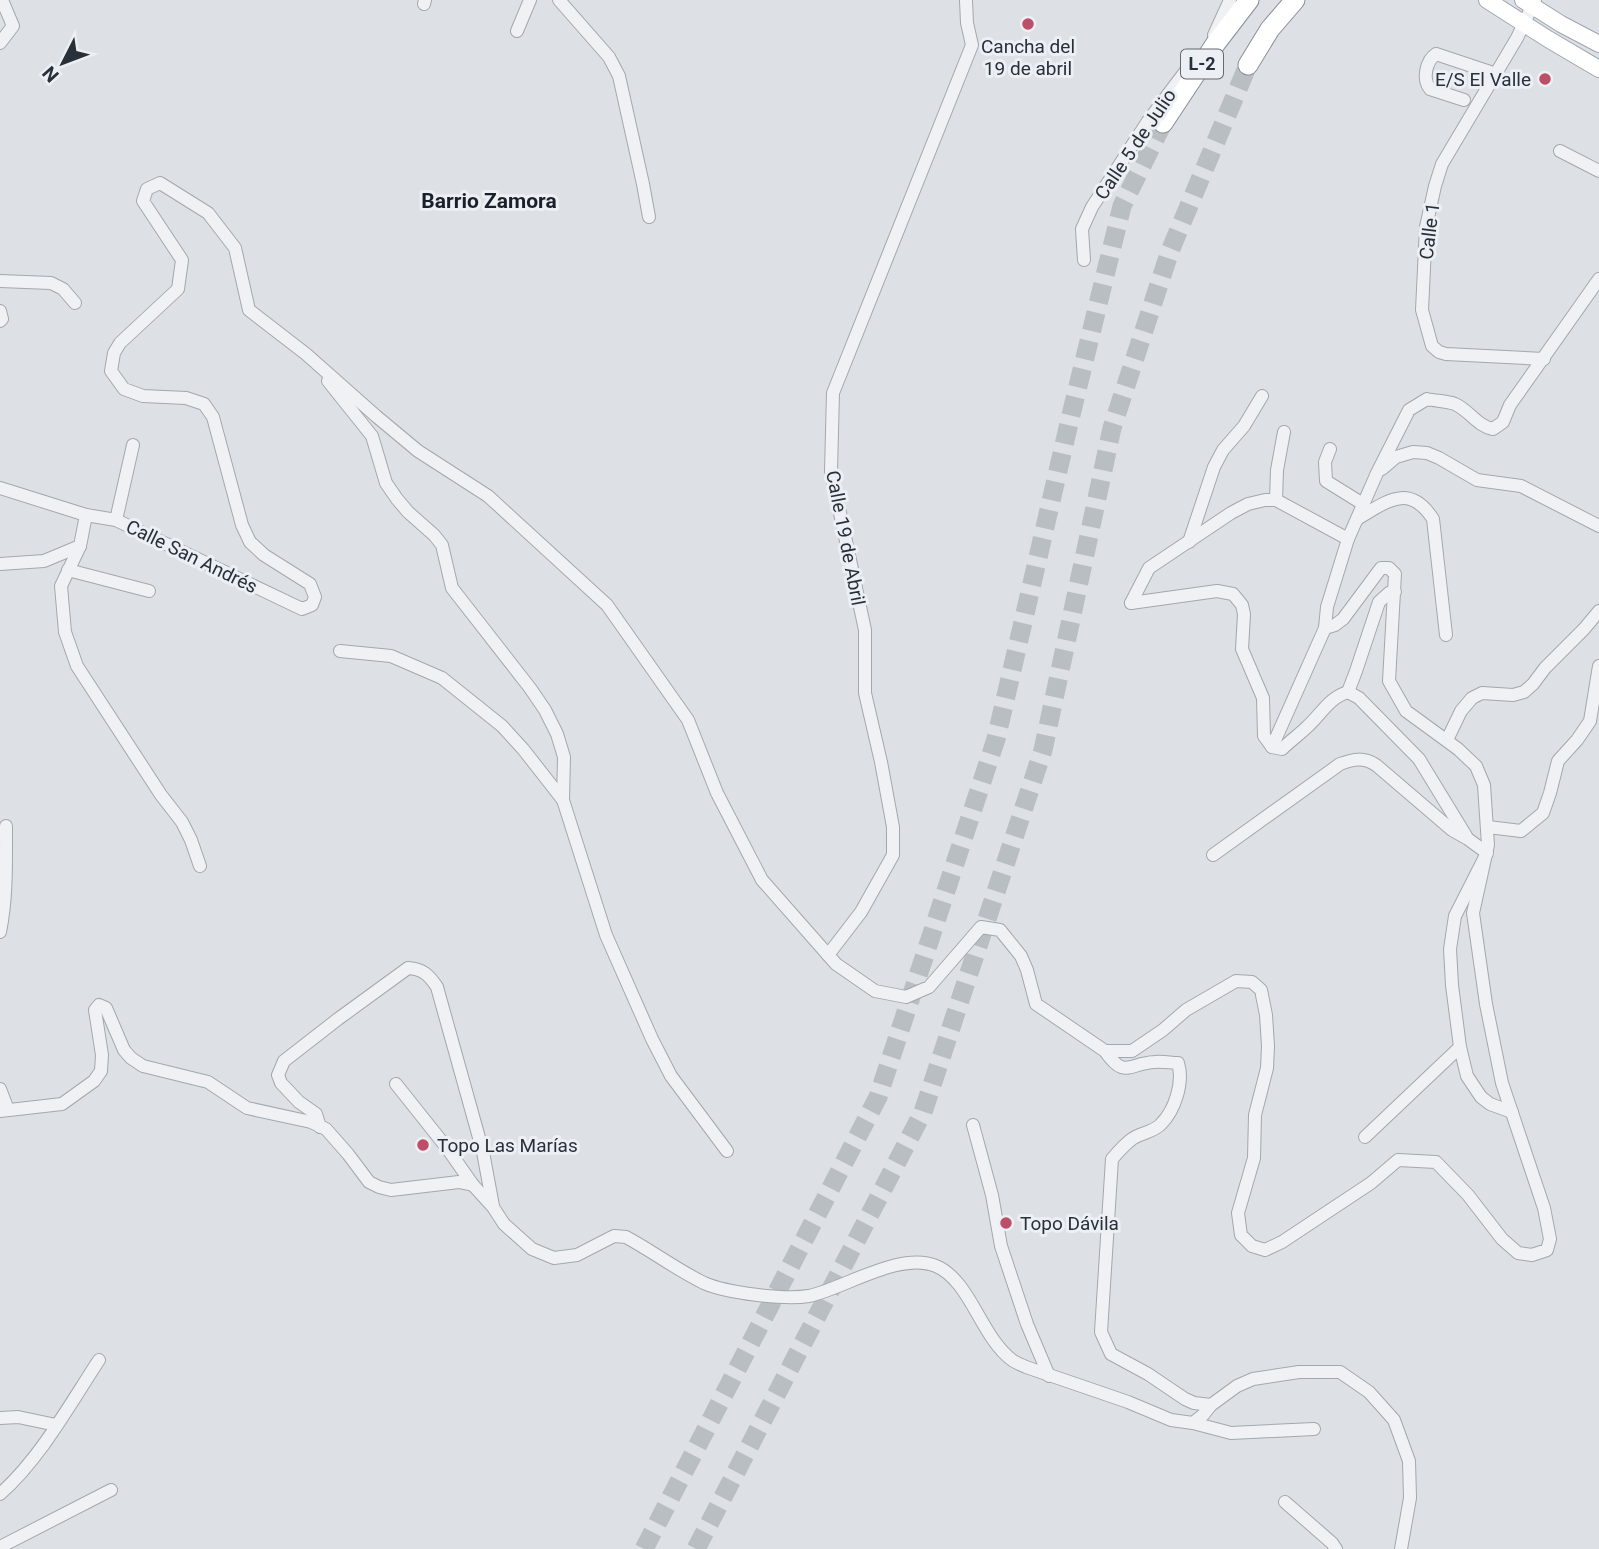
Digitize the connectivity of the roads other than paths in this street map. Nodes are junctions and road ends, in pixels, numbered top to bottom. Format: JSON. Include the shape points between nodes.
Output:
{"nodes":[{"id":1,"x":2,"y":0,"type":"edge"},
{"id":2,"x":530,"y":0,"type":"edge"},
{"id":3,"x":559,"y":0,"type":"edge"},
{"id":4,"x":966,"y":0,"type":"edge"},
{"id":5,"x":1295,"y":0,"type":"edge"},
{"id":6,"x":1487,"y":0,"type":"edge"},
{"id":7,"x":1530,"y":2,"type":"edge"},
{"id":8,"x":1241,"y":3,"type":"edge"},
{"id":9,"x":0,"y":20,"type":"edge"},
{"id":10,"x":1523,"y":24,"type":"junction"},
{"id":11,"x":13,"y":26,"type":"junction"},
{"id":12,"x":517,"y":31,"type":"dead end"},
{"id":13,"x":0,"y":43,"type":"edge"},
{"id":14,"x":1599,"y":44,"type":"edge"},
{"id":15,"x":1248,"y":65,"type":"tunnel mouth"},
{"id":16,"x":1599,"y":69,"type":"edge"},
{"id":17,"x":1496,"y":74,"type":"junction"},
{"id":18,"x":1464,"y":100,"type":"dead end"},
{"id":19,"x":1163,"y":123,"type":"tunnel mouth"},
{"id":20,"x":1560,"y":151,"type":"dead end"},
{"id":21,"x":1599,"y":171,"type":"edge"},
{"id":22,"x":649,"y":217,"type":"dead end"},
{"id":23,"x":1084,"y":260,"type":"dead end"},
{"id":24,"x":1599,"y":279,"type":"edge"},
{"id":25,"x":0,"y":281,"type":"edge"},
{"id":26,"x":75,"y":303,"type":"dead end"},
{"id":27,"x":0,"y":311,"type":"edge"},
{"id":28,"x":0,"y":321,"type":"edge"},
{"id":29,"x":306,"y":354,"type":"junction"},
{"id":30,"x":1544,"y":359,"type":"junction"},
{"id":31,"x":1262,"y":396,"type":"dead end"},
{"id":32,"x":1284,"y":432,"type":"dead end"},
{"id":33,"x":133,"y":446,"type":"dead end"},
{"id":34,"x":1330,"y":449,"type":"dead end"},
{"id":35,"x":1377,"y":473,"type":"junction"},
{"id":36,"x":0,"y":488,"type":"edge"},
{"id":37,"x":1276,"y":500,"type":"junction"},
{"id":38,"x":1363,"y":504,"type":"junction"},
{"id":39,"x":86,"y":515,"type":"junction"},
{"id":40,"x":1357,"y":519,"type":"junction"},
{"id":41,"x":116,"y":520,"type":"junction"},
{"id":42,"x":1599,"y":526,"type":"edge"},
{"id":43,"x":1348,"y":539,"type":"junction"},
{"id":44,"x":1188,"y":542,"type":"junction"},
{"id":45,"x":80,"y":546,"type":"junction"},
{"id":46,"x":0,"y":564,"type":"edge"},
{"id":47,"x":68,"y":570,"type":"junction"},
{"id":48,"x":149,"y":591,"type":"dead end"},
{"id":49,"x":1395,"y":592,"type":"junction"},
{"id":50,"x":1599,"y":611,"type":"edge"},
{"id":51,"x":1325,"y":628,"type":"junction"},
{"id":52,"x":1446,"y":635,"type":"dead end"},
{"id":53,"x":340,"y":651,"type":"dead end"},
{"id":54,"x":1599,"y":666,"type":"edge"},
{"id":55,"x":1348,"y":692,"type":"junction"},
{"id":56,"x":1447,"y":740,"type":"junction"},
{"id":57,"x":1272,"y":747,"type":"junction"},
{"id":58,"x":563,"y":800,"type":"junction"},
{"id":59,"x":6,"y":826,"type":"dead end"},
{"id":60,"x":1488,"y":827,"type":"junction"},
{"id":61,"x":1468,"y":839,"type":"junction"},
{"id":62,"x":1487,"y":853,"type":"junction"},
{"id":63,"x":1213,"y":856,"type":"dead end"},
{"id":64,"x":200,"y":866,"type":"dead end"},
{"id":65,"x":0,"y":932,"type":"edge"},
{"id":66,"x":828,"y":955,"type":"junction"},
{"id":67,"x":1460,"y":1047,"type":"junction"},
{"id":68,"x":1105,"y":1051,"type":"junction"},
{"id":69,"x":396,"y":1084,"type":"dead end"},
{"id":70,"x":0,"y":1088,"type":"edge"},
{"id":71,"x":4,"y":1111,"type":"edge"},
{"id":72,"x":1512,"y":1112,"type":"junction"},
{"id":73,"x":973,"y":1125,"type":"dead end"},
{"id":74,"x":320,"y":1127,"type":"junction"},
{"id":75,"x":1365,"y":1136,"type":"dead end"},
{"id":76,"x":727,"y":1150,"type":"dead end"},
{"id":77,"x":472,"y":1185,"type":"junction"},
{"id":78,"x":493,"y":1207,"type":"junction"},
{"id":79,"x":99,"y":1360,"type":"dead end"},
{"id":80,"x":1049,"y":1376,"type":"junction"},
{"id":81,"x":1211,"y":1405,"type":"junction"},
{"id":82,"x":0,"y":1418,"type":"edge"},
{"id":83,"x":1193,"y":1423,"type":"junction"},
{"id":84,"x":56,"y":1425,"type":"junction"},
{"id":85,"x":1314,"y":1429,"type":"dead end"},
{"id":86,"x":111,"y":1490,"type":"dead end"},
{"id":87,"x":0,"y":1494,"type":"edge"},
{"id":88,"x":1285,"y":1502,"type":"dead end"},
{"id":89,"x":0,"y":1547,"type":"edge"},
{"id":90,"x":1336,"y":1549,"type":"edge"},
{"id":91,"x":1401,"y":1549,"type":"edge"}],
"edges":[{"from":1,"to":11,"type":"street"},
{"from":2,"to":12,"type":"street"},
{"from":3,"to":22,"type":"street","via":[[609,57],[619,76]]},
{"from":4,"to":66,"type":"street","name":"Calle 19 de Abril","via":[[972,45],[833,393],[831,471],[865,630],[865,693],[893,827],[893,855],[861,912]]},
{"from":5,"to":15,"type":"highway","number":"L-2"},
{"from":6,"to":10,"type":"main road"},
{"from":7,"to":10,"type":"street","name":"Calle 1"},
{"from":7,"to":14,"type":"main road"},
{"from":8,"to":19,"type":"highway","number":"L-2"},
{"from":8,"to":23,"type":"street","name":"Calle 5 de Julio","via":[[1148,121],[1092,207],[1082,229]]},
{"from":9,"to":11,"type":"street"},
{"from":10,"to":16,"type":"main road"},
{"from":10,"to":17,"type":"street","name":"Calle 1"},
{"from":11,"to":13,"type":"street"},
{"from":17,"to":18,"type":"street","via":[[1432,56],[1426,85]]},
{"from":17,"to":30,"type":"street","name":"Calle 1","via":[[1442,164],[1435,186],[1426,227],[1422,310],[1432,346],[1439,352]]},
{"from":20,"to":21,"type":"street"},
{"from":24,"to":30,"type":"street"},
{"from":25,"to":26,"type":"street","via":[[51,283]]},
{"from":27,"to":28,"type":"street"},
{"from":29,"to":41,"type":"street","name":"Calle San Andrés","via":[[249,310],[235,248],[208,213],[160,183],[147,189],[143,201],[182,260],[178,289],[120,343],[111,371],[124,389],[143,396],[186,398],[204,404],[213,417],[250,541],[310,584],[315,597],[312,605],[302,609]]},
{"from":29,"to":58,"type":"street","via":[[372,436],[386,483],[397,499],[442,545],[452,588],[545,710],[564,757]]},
{"from":29,"to":66,"type":"street","via":[[418,451],[488,496],[607,605],[688,720],[717,793],[762,880]]},
{"from":30,"to":35,"type":"street","via":[[1503,422],[1493,429],[1483,427],[1455,404],[1427,399],[1409,410]]},
{"from":31,"to":44,"type":"street","via":[[1214,467]]},
{"from":32,"to":37,"type":"street"},
{"from":33,"to":41,"type":"street"},
{"from":34,"to":38,"type":"street","via":[[1326,481]]},
{"from":35,"to":38,"type":"street"},
{"from":35,"to":42,"type":"street","via":[[1396,457],[1427,453],[1477,480],[1521,486]]},
{"from":36,"to":39,"type":"street","name":"Calle San Andrés"},
{"from":37,"to":43,"type":"street"},
{"from":37,"to":44,"type":"street","via":[[1248,504]]},
{"from":38,"to":40,"type":"street"},
{"from":39,"to":41,"type":"street","name":"Calle San Andrés"},
{"from":39,"to":45,"type":"street"},
{"from":40,"to":43,"type":"street"},
{"from":40,"to":52,"type":"street","via":[[1394,498],[1409,499],[1426,508],[1433,519]]},
{"from":43,"to":51,"type":"street"},
{"from":44,"to":57,"type":"street","via":[[1149,568],[1131,603],[1194,593],[1233,594],[1242,605],[1242,649],[1263,698],[1263,728]]},
{"from":45,"to":46,"type":"street","via":[[44,561]]},
{"from":45,"to":47,"type":"street"},
{"from":47,"to":48,"type":"street"},
{"from":47,"to":64,"type":"street","via":[[61,586],[65,632],[77,666],[182,822]]},
{"from":49,"to":51,"type":"street","via":[[1395,574],[1381,568],[1343,619]]},
{"from":49,"to":55,"type":"street","via":[[1379,602]]},
{"from":49,"to":56,"type":"street","via":[[1389,681],[1406,711]]},
{"from":50,"to":56,"type":"street","via":[[1524,692],[1482,693],[1472,698]]},
{"from":51,"to":57,"type":"street"},
{"from":53,"to":58,"type":"street","via":[[391,656],[442,678],[502,726]]},
{"from":54,"to":60,"type":"street","via":[[1590,721],[1558,761],[1543,813],[1521,831]]},
{"from":55,"to":57,"type":"street","via":[[1332,700],[1282,749]]},
{"from":55,"to":61,"type":"street","via":[[1419,759]]},
{"from":56,"to":60,"type":"street","via":[[1476,766],[1484,785]]},
{"from":58,"to":76,"type":"street","via":[[606,935],[652,1039],[671,1076]]},
{"from":59,"to":65,"type":"street"},
{"from":60,"to":62,"type":"street"},
{"from":61,"to":62,"type":"street"},
{"from":61,"to":63,"type":"street","via":[[1376,765],[1356,758],[1340,764]]},
{"from":62,"to":67,"type":"street","via":[[1455,916],[1450,949]]},
{"from":62,"to":72,"type":"street","via":[[1473,913],[1486,1003]]},
{"from":66,"to":68,"type":"street","via":[[875,991],[906,997],[929,987],[981,928],[1000,930],[1021,956],[1036,1004]]},
{"from":67,"to":72,"type":"street","via":[[1467,1076],[1480,1097]]},
{"from":67,"to":75,"type":"street"},
{"from":68,"to":72,"type":"street","via":[[1132,1051],[1186,1010],[1236,981],[1252,982],[1261,990],[1267,1068],[1255,1115],[1254,1158],[1238,1213],[1241,1234],[1252,1246],[1265,1250],[1371,1183],[1398,1160],[1436,1163],[1518,1253],[1547,1250],[1550,1239],[1544,1208]]},
{"from":68,"to":81,"type":"street","via":[[1122,1068],[1166,1062],[1178,1063],[1181,1070],[1172,1108],[1160,1126],[1132,1139],[1112,1159],[1101,1332],[1111,1354],[1194,1404]]},
{"from":69,"to":77,"type":"street"},
{"from":70,"to":71,"type":"street"},
{"from":71,"to":74,"type":"street","via":[[62,1104],[94,1082],[101,1071],[95,1010],[99,1005],[106,1008],[124,1049],[144,1066],[208,1082],[247,1108]]},
{"from":73,"to":80,"type":"street","via":[[1001,1245]]},
{"from":74,"to":77,"type":"street","via":[[379,1187]]},
{"from":74,"to":78,"type":"street","via":[[316,1114],[281,1083],[278,1075],[284,1061],[408,968],[418,969],[437,987],[483,1152]]},
{"from":77,"to":78,"type":"street"},
{"from":78,"to":80,"type":"street","via":[[504,1224],[532,1249],[554,1258],[577,1255],[614,1236],[626,1237],[706,1284],[765,1297],[808,1296],[891,1266],[936,1266],[958,1283],[1011,1360]]},
{"from":79,"to":84,"type":"street"},
{"from":80,"to":83,"type":"street","via":[[1171,1420]]},
{"from":81,"to":83,"type":"street"},
{"from":81,"to":91,"type":"street","via":[[1253,1379],[1299,1372],[1340,1372],[1369,1392],[1394,1420],[1409,1461],[1410,1498]]},
{"from":82,"to":84,"type":"street","via":[[18,1416]]},
{"from":83,"to":85,"type":"street","via":[[1231,1433]]},
{"from":84,"to":87,"type":"street","via":[[30,1463]]},
{"from":86,"to":89,"type":"street"},
{"from":88,"to":90,"type":"street"}]}
